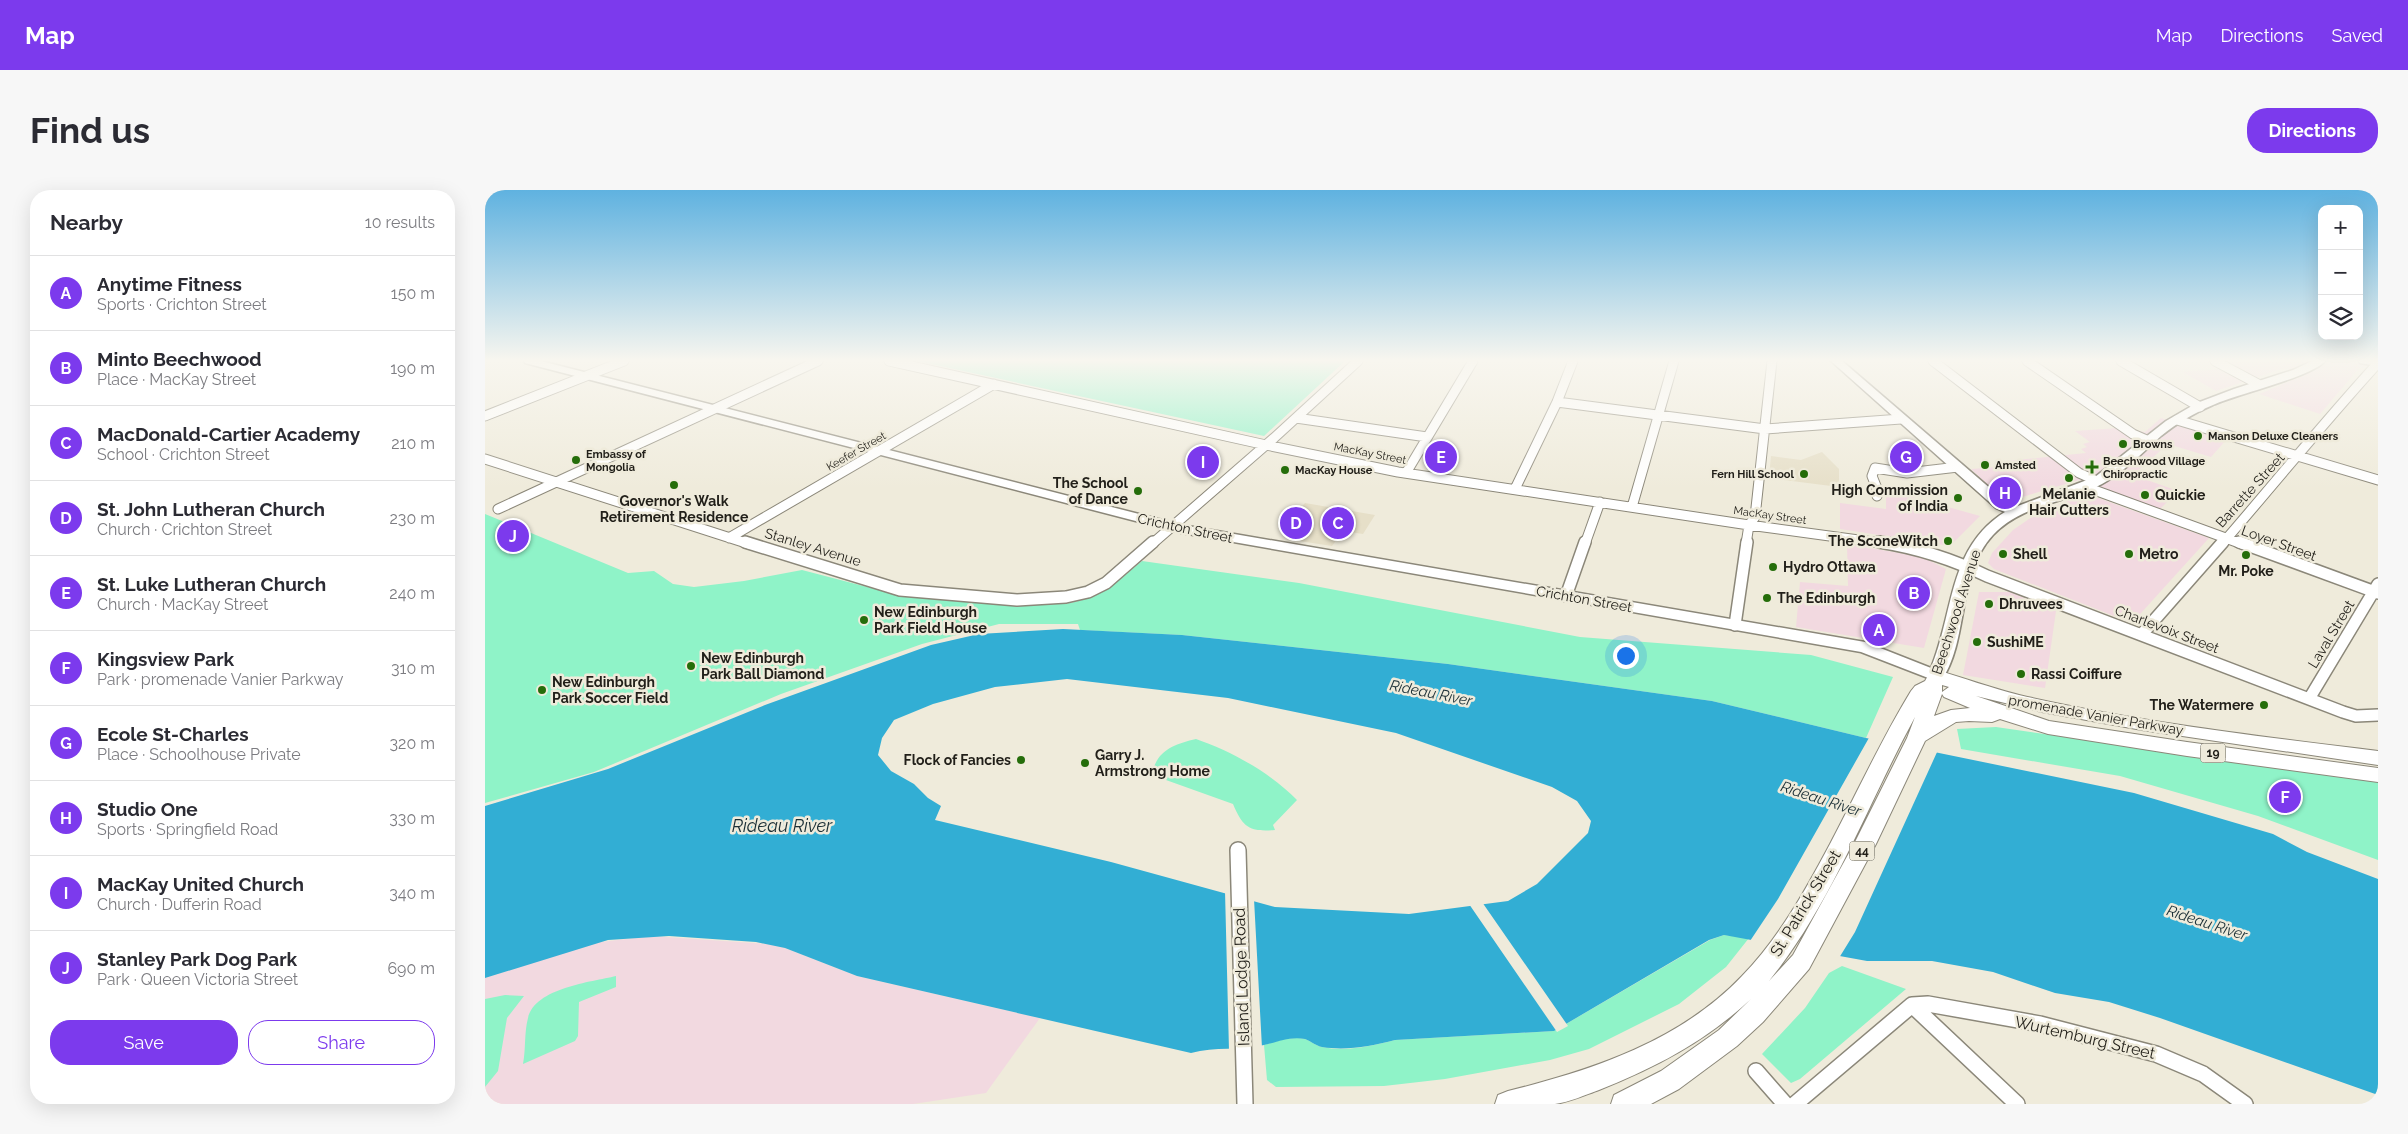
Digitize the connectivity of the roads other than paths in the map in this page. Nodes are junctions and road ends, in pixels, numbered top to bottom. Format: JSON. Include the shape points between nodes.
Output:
{"nodes":[{"id":1,"x":516,"y":404,"type":"edge"},
{"id":2,"x":693,"y":404,"type":"edge"},
{"id":3,"x":725,"y":404,"type":"edge"},
{"id":4,"x":961,"y":404,"type":"edge"},
{"id":5,"x":1082,"y":404,"type":"edge"},
{"id":6,"x":1312,"y":404,"type":"edge"},
{"id":7,"x":1447,"y":404,"type":"edge"},
{"id":8,"x":1556,"y":404,"type":"edge"},
{"id":9,"x":1570,"y":404,"type":"edge"},
{"id":10,"x":1661,"y":404,"type":"edge"},
{"id":11,"x":1768,"y":404,"type":"edge"},
{"id":12,"x":1884,"y":404,"type":"edge"},
{"id":13,"x":1989,"y":404,"type":"edge"},
{"id":14,"x":2089,"y":404,"type":"edge"},
{"id":15,"x":2193,"y":404,"type":"edge"},
{"id":16,"x":2211,"y":404,"type":"edge"},
{"id":17,"x":2341,"y":404,"type":"edge"},
{"id":18,"x":2200,"y":408,"type":"junction"},
{"id":19,"x":713,"y":409,"type":"junction"},
{"id":20,"x":1658,"y":415,"type":"junction"},
{"id":21,"x":485,"y":416,"type":"edge"},
{"id":22,"x":1296,"y":418,"type":"junction"},
{"id":23,"x":1901,"y":419,"type":"junction"},
{"id":24,"x":2177,"y":420,"type":"junction"},
{"id":25,"x":1765,"y":429,"type":"junction"},
{"id":26,"x":1427,"y":437,"type":"junction"},
{"id":27,"x":2149,"y":441,"type":"junction"},
{"id":28,"x":1266,"y":445,"type":"junction"},
{"id":29,"x":879,"y":452,"type":"junction"},
{"id":30,"x":2299,"y":456,"type":"junction"},
{"id":31,"x":485,"y":459,"type":"edge"},
{"id":32,"x":1957,"y":467,"type":"junction"},
{"id":33,"x":1406,"y":473,"type":"junction"},
{"id":34,"x":2378,"y":480,"type":"edge"},
{"id":35,"x":558,"y":482,"type":"junction"},
{"id":36,"x":2092,"y":484,"type":"junction"},
{"id":37,"x":1515,"y":490,"type":"junction"},
{"id":38,"x":1877,"y":496,"type":"dead end"},
{"id":39,"x":1600,"y":502,"type":"junction"},
{"id":40,"x":1632,"y":506,"type":"junction"},
{"id":41,"x":498,"y":510,"type":"dead end"},
{"id":42,"x":2013,"y":511,"type":"junction"},
{"id":43,"x":1749,"y":525,"type":"junction"},
{"id":44,"x":1171,"y":526,"type":"junction"},
{"id":45,"x":729,"y":538,"type":"junction"},
{"id":46,"x":2225,"y":538,"type":"junction"},
{"id":47,"x":1968,"y":567,"type":"junction"},
{"id":48,"x":2376,"y":590,"type":"edge"},
{"id":49,"x":1566,"y":596,"type":"junction"},
{"id":50,"x":1735,"y":625,"type":"junction"},
{"id":51,"x":2142,"y":634,"type":"junction"},
{"id":52,"x":1934,"y":681,"type":"junction"},
{"id":53,"x":2309,"y":699,"type":"junction"},
{"id":54,"x":2378,"y":715,"type":"edge"},
{"id":55,"x":2048,"y":727,"type":"junction"},
{"id":56,"x":1917,"y":738,"type":"junction"},
{"id":57,"x":2378,"y":758,"type":"edge"},
{"id":58,"x":2378,"y":775,"type":"edge"},
{"id":59,"x":1238,"y":850,"type":"dead end"},
{"id":60,"x":1912,"y":1005,"type":"junction"},
{"id":61,"x":1757,"y":1072,"type":"dead end"},
{"id":62,"x":1245,"y":1104,"type":"edge"},
{"id":63,"x":1508,"y":1104,"type":"edge"},
{"id":64,"x":1624,"y":1104,"type":"edge"},
{"id":65,"x":1785,"y":1104,"type":"edge"},
{"id":66,"x":1795,"y":1104,"type":"edge"},
{"id":67,"x":2017,"y":1104,"type":"edge"},
{"id":68,"x":2245,"y":1104,"type":"edge"}],
"edges":[{"from":1,"to":21,"type":"street"},
{"from":2,"to":19,"type":"street","name":"Crichton Street"},
{"from":3,"to":19,"type":"street"},
{"from":4,"to":29,"type":"street","name":"Keefer Street"},
{"from":5,"to":28,"type":"street","name":"MacKay Street"},
{"from":6,"to":22,"type":"street","name":"Stanley Avenue"},
{"from":7,"to":26,"type":"street"},
{"from":8,"to":37,"type":"street"},
{"from":9,"to":20,"type":"street"},
{"from":10,"to":20,"type":"street"},
{"from":11,"to":25,"type":"street"},
{"from":12,"to":23,"type":"street"},
{"from":13,"to":36,"type":"street","name":"Loyer Street"},
{"from":14,"to":27,"type":"street","via":[[2133,434]]},
{"from":15,"to":18,"type":"street"},
{"from":16,"to":18,"type":"street","name":"Beechwood Avenue","number":"44"},
{"from":17,"to":30,"type":"street","name":"Barrette Street"},
{"from":18,"to":24,"type":"street","name":"Beechwood Avenue","number":"44"},
{"from":19,"to":29,"type":"street","name":"Crichton Street"},
{"from":19,"to":35,"type":"street"},
{"from":20,"to":25,"type":"street"},
{"from":20,"to":40,"type":"street"},
{"from":22,"to":26,"type":"street"},
{"from":22,"to":28,"type":"street","name":"Stanley Avenue"},
{"from":23,"to":25,"type":"street"},
{"from":23,"to":32,"type":"street"},
{"from":24,"to":27,"type":"street","name":"Beechwood Avenue","number":"44"},
{"from":24,"to":30,"type":"street"},
{"from":25,"to":43,"type":"street","via":[[1755,517]]},
{"from":26,"to":33,"type":"street"},
{"from":27,"to":36,"type":"street","name":"Beechwood Avenue","number":"44","via":[[2108,476]]},
{"from":28,"to":33,"type":"street","name":"MacKay Street"},
{"from":28,"to":44,"type":"street","name":"Stanley Avenue"},
{"from":29,"to":44,"type":"street","name":"Crichton Street"},
{"from":29,"to":45,"type":"street","name":"Keefer Street"},
{"from":30,"to":34,"type":"street"},
{"from":30,"to":46,"type":"street","name":"Barrette Street"},
{"from":31,"to":35,"type":"street","name":"Stanley Avenue"},
{"from":32,"to":38,"type":"street","via":[[1907,473],[1875,468],[1872,476]]},
{"from":32,"to":42,"type":"street","via":[[2001,505]]},
{"from":33,"to":37,"type":"street","name":"MacKay Street"},
{"from":35,"to":41,"type":"street"},
{"from":35,"to":45,"type":"street","name":"Stanley Avenue"},
{"from":36,"to":42,"type":"street","name":"Beechwood Avenue","number":"44"},
{"from":36,"to":46,"type":"street","name":"Loyer Street"},
{"from":37,"to":39,"type":"street","name":"MacKay Street"},
{"from":39,"to":40,"type":"street","name":"MacKay Street"},
{"from":39,"to":49,"type":"street"},
{"from":40,"to":43,"type":"street","name":"MacKay Street"},
{"from":42,"to":47,"type":"street","name":"Beechwood Avenue","number":"44","via":[[1980,541]]},
{"from":43,"to":47,"type":"street","name":"MacKay Street","via":[[1906,546]]},
{"from":43,"to":50,"type":"street"},
{"from":44,"to":45,"type":"street","name":"Stanley Avenue","via":[[1099,588],[1055,600],[901,590]]},
{"from":44,"to":49,"type":"street","name":"Crichton Street"},
{"from":46,"to":48,"type":"street","name":"Loyer Street"},
{"from":46,"to":51,"type":"street","name":"Barrette Street"},
{"from":47,"to":51,"type":"street","name":"Charlevoix Street"},
{"from":47,"to":52,"type":"street","name":"Beechwood Avenue","number":"44"},
{"from":48,"to":53,"type":"street","name":"Laval Street"},
{"from":49,"to":50,"type":"street","name":"Crichton Street"},
{"from":50,"to":52,"type":"street","name":"Crichton Street","via":[[1823,640]]},
{"from":51,"to":53,"type":"street","name":"Charlevoix Street"},
{"from":52,"to":55,"type":"main road","name":"promenade Vanier Parkway","number":"19","via":[[1996,711]]},
{"from":52,"to":56,"type":"main road","name":"St. Patrick Street","number":"44","via":[[1933,694]]},
{"from":52,"to":57,"type":"main road","name":"promenade Vanier Parkway","number":"19","via":[[2042,707],[2229,738]]},
{"from":52,"to":63,"type":"main road","name":"St. Patrick Street","number":"44","via":[[1922,690],[1896,733],[1804,909],[1775,954],[1751,982],[1723,1008],[1669,1045],[1598,1079]]},
{"from":53,"to":54,"type":"street","name":"Charlevoix Street","via":[[2356,716]]},
{"from":55,"to":56,"type":"main road","via":[[1996,716],[1959,714],[1939,720]]},
{"from":55,"to":58,"type":"main road","name":"promenade Vanier Parkway","number":"19"},
{"from":56,"to":64,"type":"main road","name":"St. Patrick Street","number":"44","via":[[1865,844],[1801,962],[1728,1038],[1676,1076]]},
{"from":59,"to":62,"type":"street","name":"Island Lodge Road"},
{"from":60,"to":66,"type":"street"},
{"from":60,"to":67,"type":"street"},
{"from":60,"to":68,"type":"street","name":"Wurtemburg Street","via":[[1963,1009],[2140,1048],[2208,1077]]},
{"from":61,"to":65,"type":"street"}]}
